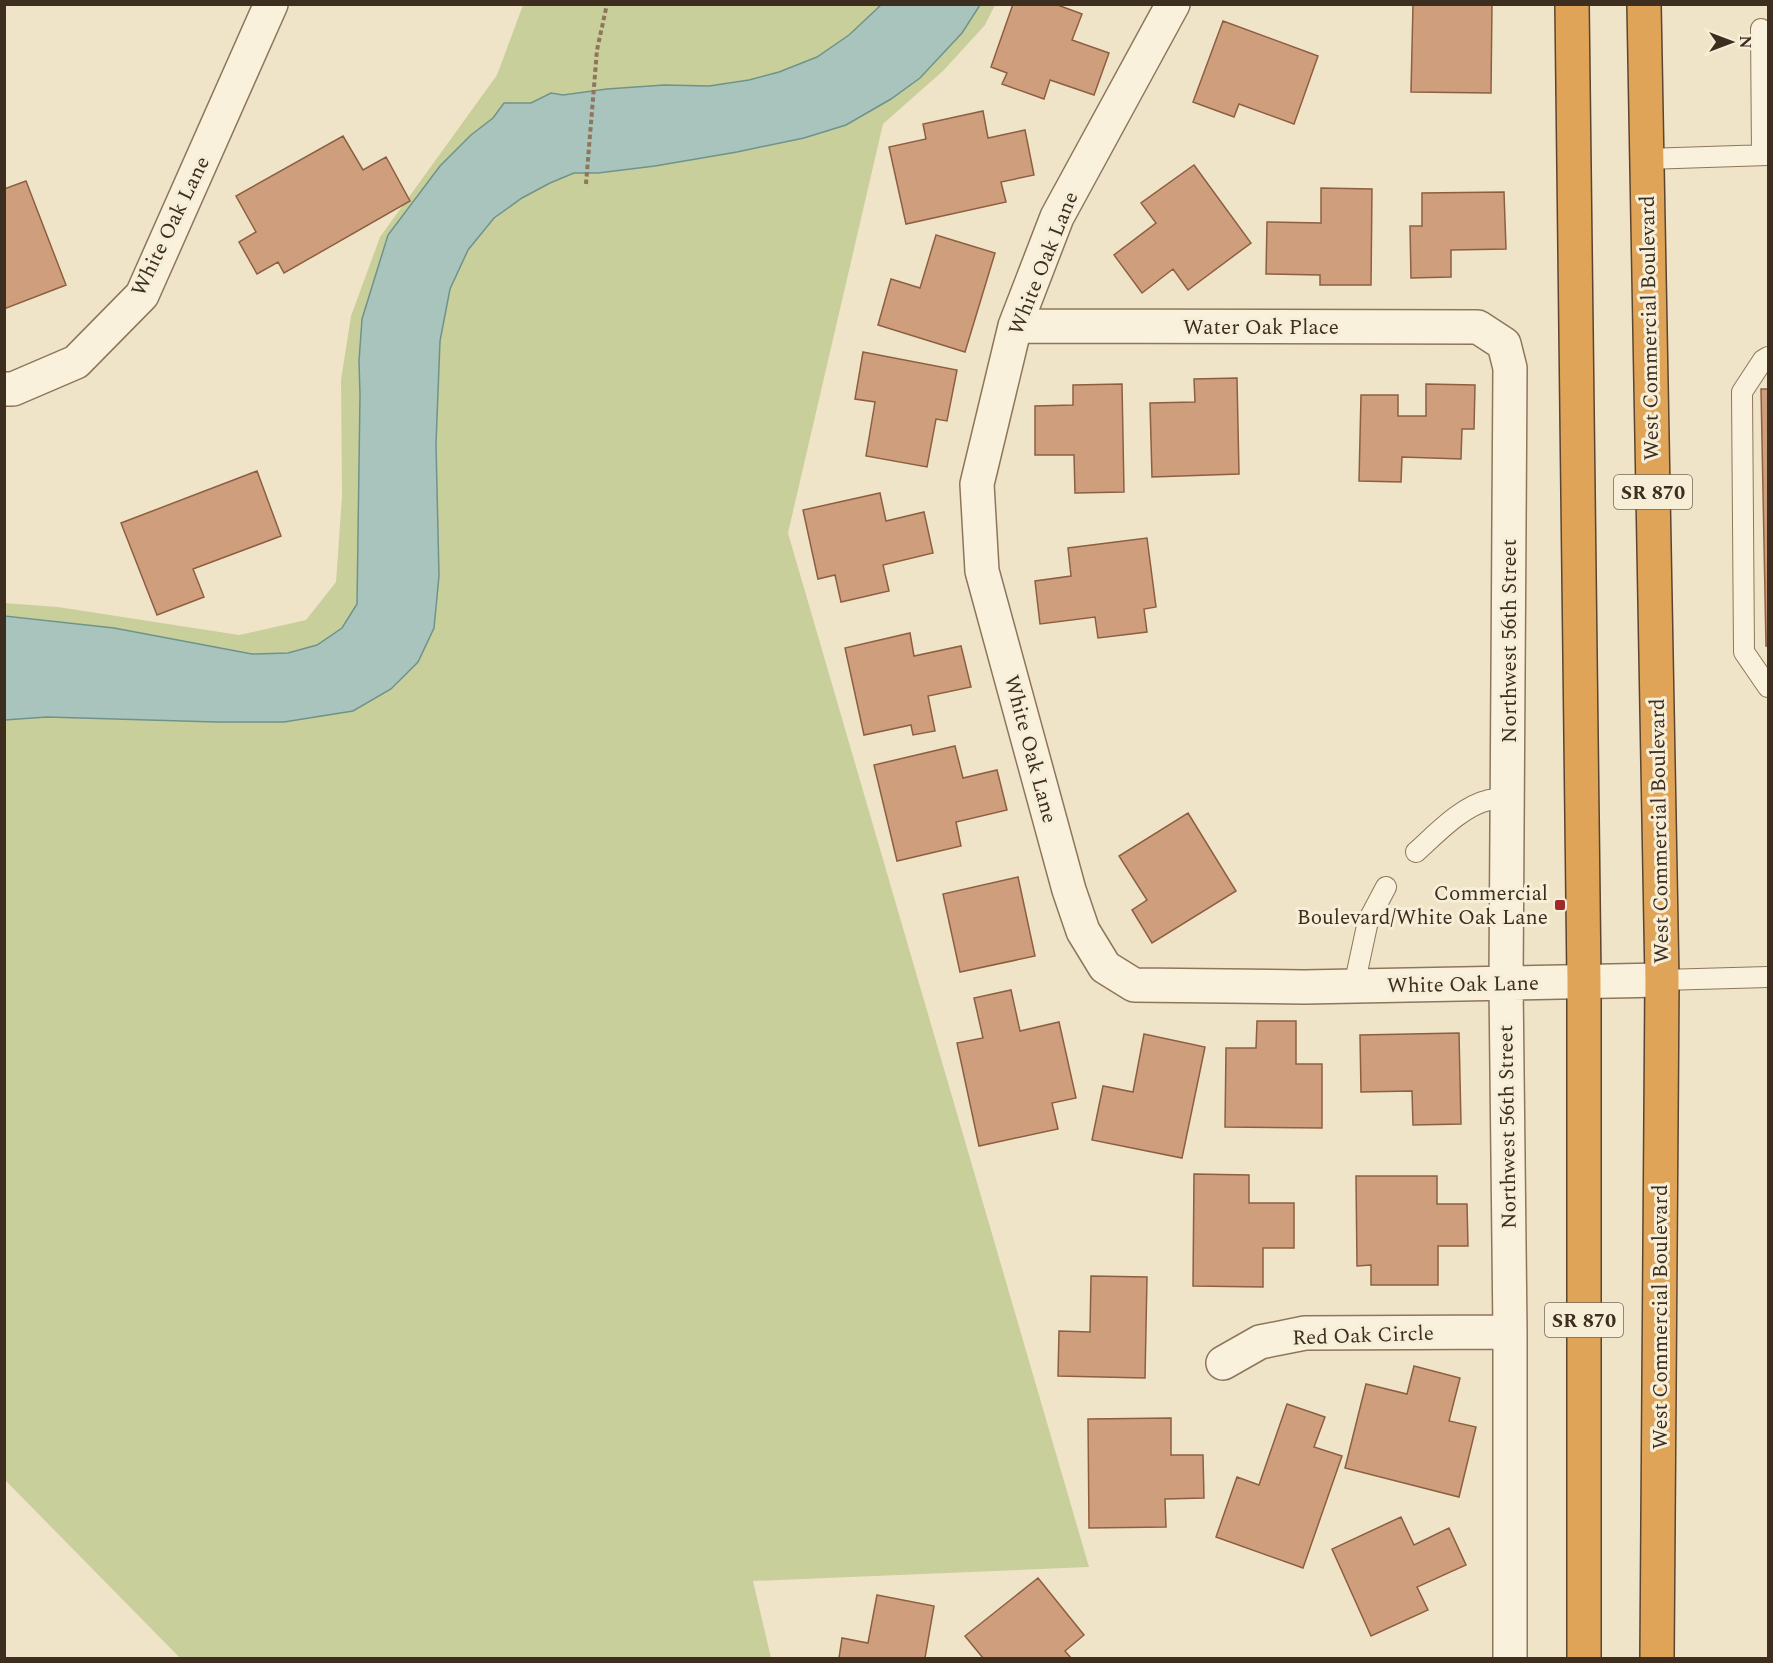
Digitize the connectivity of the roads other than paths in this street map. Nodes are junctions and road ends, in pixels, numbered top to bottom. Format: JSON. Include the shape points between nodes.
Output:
{"nodes":[{"id":1,"x":271,"y":4,"type":"edge"},
{"id":2,"x":1173,"y":4,"type":"edge"},
{"id":3,"x":1572,"y":4,"type":"edge"},
{"id":4,"x":1644,"y":4,"type":"edge"},
{"id":5,"x":1761,"y":29,"type":"dead end"},
{"id":6,"x":1765,"y":155,"type":"edge"},
{"id":7,"x":1646,"y":159,"type":"junction"},
{"id":8,"x":1014,"y":326,"type":"junction"},
{"id":9,"x":1504,"y":344,"type":"joint"},
{"id":10,"x":1768,"y":357,"type":"edge"},
{"id":11,"x":4,"y":389,"type":"edge"},
{"id":12,"x":1768,"y":687,"type":"edge"},
{"id":13,"x":1508,"y":799,"type":"junction"},
{"id":14,"x":1416,"y":852,"type":"dead end"},
{"id":15,"x":1386,"y":887,"type":"dead end"},
{"id":16,"x":1768,"y":977,"type":"edge"},
{"id":17,"x":1662,"y":980,"type":"junction"},
{"id":18,"x":1584,"y":981,"type":"junction"},
{"id":19,"x":1506,"y":983,"type":"junction"},
{"id":20,"x":1354,"y":986,"type":"junction"},
{"id":21,"x":1510,"y":1332,"type":"junction"},
{"id":22,"x":1223,"y":1363,"type":"dead end"},
{"id":23,"x":1510,"y":1659,"type":"edge"},
{"id":24,"x":1584,"y":1659,"type":"edge"},
{"id":25,"x":1657,"y":1659,"type":"edge"}],
"edges":[{"from":1,"to":11,"type":"street","name":"White Oak Lane","via":[[142,295],[76,362],[13,389]]},
{"from":2,"to":8,"type":"street","name":"White Oak Lane","via":[[1057,217]]},
{"from":3,"to":18,"type":"highway","number":"SR 870"},
{"from":4,"to":7,"type":"highway","name":"West Commercial Boulevard","number":"SR 870"},
{"from":5,"to":6,"type":"lane"},
{"from":6,"to":7,"type":"lane"},
{"from":7,"to":17,"type":"highway","name":"West Commercial Boulevard","number":"SR 870"},
{"from":8,"to":9,"type":"street","name":"Water Oak Place","via":[[1478,327]]},
{"from":8,"to":20,"type":"street","name":"White Oak Lane","via":[[977,484],[982,571],[1083,931],[1105,967],[1134,985]]},
{"from":9,"to":13,"type":"street","name":"Northwest 56th Street","via":[[1510,368]]},
{"from":10,"to":12,"type":"lane","via":[[1762,360],[1742,392],[1744,652]]},
{"from":13,"to":14,"type":"lane","via":[[1473,806]]},
{"from":13,"to":19,"type":"street","name":"Northwest 56th Street"},
{"from":15,"to":20,"type":"lane","via":[[1368,921]]},
{"from":16,"to":17,"type":"lane"},
{"from":17,"to":18,"type":"street","name":"White Oak Lane"},
{"from":17,"to":25,"type":"highway","name":"West Commercial Boulevard","number":"SR 870"},
{"from":18,"to":19,"type":"street","name":"White Oak Lane"},
{"from":18,"to":24,"type":"highway","number":"SR 870"},
{"from":19,"to":20,"type":"street","name":"White Oak Lane"},
{"from":19,"to":21,"type":"street","name":"Northwest 56th Street"},
{"from":21,"to":22,"type":"street","name":"Red Oak Circle","via":[[1305,1333],[1260,1342]]},
{"from":21,"to":23,"type":"street","name":"Northwest 56th Street"}]}
